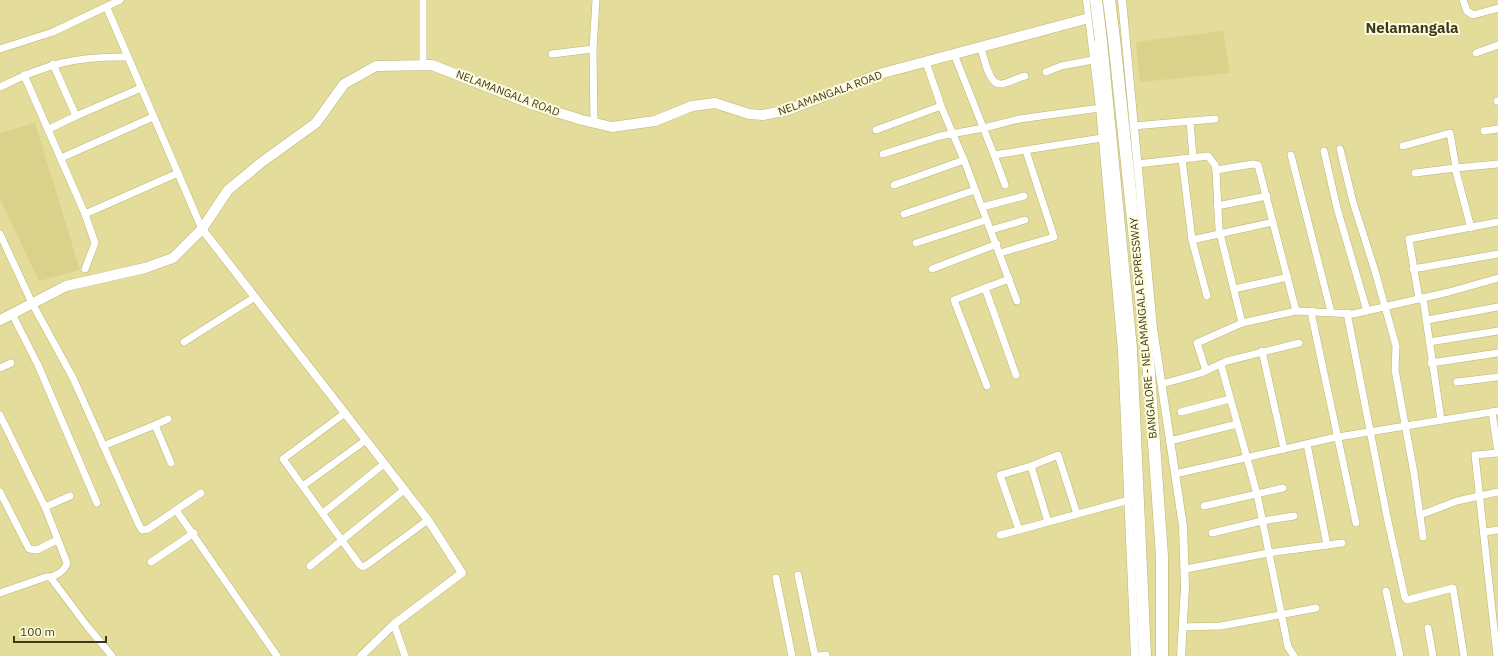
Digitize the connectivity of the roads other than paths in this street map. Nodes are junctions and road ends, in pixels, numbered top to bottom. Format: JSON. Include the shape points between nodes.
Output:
{"nodes":[{"id":1,"x":120,"y":0,"type":"edge"},
{"id":2,"x":423,"y":0,"type":"edge"},
{"id":3,"x":596,"y":0,"type":"edge"},
{"id":4,"x":1087,"y":0,"type":"edge"},
{"id":5,"x":1096,"y":0,"type":"edge"},
{"id":6,"x":1110,"y":0,"type":"edge"},
{"id":7,"x":1122,"y":0,"type":"edge"},
{"id":8,"x":1463,"y":0,"type":"edge"},
{"id":9,"x":106,"y":8,"type":"junction"},
{"id":10,"x":1498,"y":8,"type":"edge"},
{"id":11,"x":1089,"y":18,"type":"junction"},
{"id":12,"x":1498,"y":45,"type":"edge"},
{"id":13,"x":0,"y":48,"type":"edge"},
{"id":14,"x":981,"y":48,"type":"junction"},
{"id":15,"x":593,"y":49,"type":"junction"},
{"id":16,"x":1476,"y":53,"type":"dead end"},
{"id":17,"x":552,"y":54,"type":"dead end"},
{"id":18,"x":954,"y":54,"type":"junction"},
{"id":19,"x":128,"y":57,"type":"junction"},
{"id":20,"x":1094,"y":60,"type":"junction"},
{"id":21,"x":926,"y":62,"type":"junction"},
{"id":22,"x":53,"y":64,"type":"junction"},
{"id":23,"x":423,"y":65,"type":"junction"},
{"id":24,"x":1046,"y":72,"type":"dead end"},
{"id":25,"x":24,"y":75,"type":"junction"},
{"id":26,"x":1025,"y":76,"type":"dead end"},
{"id":27,"x":0,"y":87,"type":"edge"},
{"id":28,"x":141,"y":88,"type":"junction"},
{"id":29,"x":941,"y":106,"type":"junction"},
{"id":30,"x":1100,"y":108,"type":"junction"},
{"id":31,"x":76,"y":116,"type":"junction"},
{"id":32,"x":153,"y":117,"type":"junction"},
{"id":33,"x":1215,"y":119,"type":"dead end"},
{"id":34,"x":1190,"y":121,"type":"junction"},
{"id":35,"x":594,"y":123,"type":"junction"},
{"id":36,"x":1133,"y":126,"type":"junction"},
{"id":37,"x":984,"y":128,"type":"junction"},
{"id":38,"x":49,"y":129,"type":"junction"},
{"id":39,"x":1498,"y":129,"type":"edge"},
{"id":40,"x":876,"y":130,"type":"dead end"},
{"id":41,"x":1484,"y":131,"type":"dead end"},
{"id":42,"x":953,"y":135,"type":"junction"},
{"id":43,"x":1102,"y":138,"type":"junction"},
{"id":44,"x":1403,"y":146,"type":"dead end"},
{"id":45,"x":1340,"y":149,"type":"dead end"},
{"id":46,"x":1026,"y":151,"type":"junction"},
{"id":47,"x":1324,"y":151,"type":"dead end"},
{"id":48,"x":883,"y":154,"type":"dead end"},
{"id":49,"x":994,"y":155,"type":"junction"},
{"id":50,"x":1291,"y":155,"type":"dead end"},
{"id":51,"x":61,"y":158,"type":"junction"},
{"id":52,"x":1193,"y":158,"type":"junction"},
{"id":53,"x":1182,"y":159,"type":"junction"},
{"id":54,"x":964,"y":160,"type":"junction"},
{"id":55,"x":1137,"y":164,"type":"junction"},
{"id":56,"x":1498,"y":164,"type":"edge"},
{"id":57,"x":1456,"y":168,"type":"junction"},
{"id":58,"x":1216,"y":170,"type":"junction"},
{"id":59,"x":178,"y":173,"type":"junction"},
{"id":60,"x":1415,"y":173,"type":"dead end"},
{"id":61,"x":894,"y":185,"type":"dead end"},
{"id":62,"x":1005,"y":185,"type":"dead end"},
{"id":63,"x":975,"y":190,"type":"junction"},
{"id":64,"x":1024,"y":196,"type":"dead end"},
{"id":65,"x":1267,"y":196,"type":"junction"},
{"id":66,"x":1217,"y":206,"type":"junction"},
{"id":67,"x":982,"y":207,"type":"junction"},
{"id":68,"x":85,"y":214,"type":"junction"},
{"id":69,"x":904,"y":214,"type":"dead end"},
{"id":70,"x":986,"y":220,"type":"junction"},
{"id":71,"x":1025,"y":220,"type":"dead end"},
{"id":72,"x":1273,"y":222,"type":"junction"},
{"id":73,"x":1498,"y":222,"type":"edge"},
{"id":74,"x":1471,"y":228,"type":"junction"},
{"id":75,"x":202,"y":230,"type":"junction"},
{"id":76,"x":991,"y":230,"type":"junction"},
{"id":77,"x":0,"y":234,"type":"edge"},
{"id":78,"x":1220,"y":235,"type":"junction"},
{"id":79,"x":1192,"y":240,"type":"junction"},
{"id":80,"x":916,"y":243,"type":"dead end"},
{"id":81,"x":997,"y":244,"type":"junction"},
{"id":82,"x":1000,"y":253,"type":"junction"},
{"id":83,"x":1498,"y":254,"type":"edge"},
{"id":84,"x":85,"y":269,"type":"dead end"},
{"id":85,"x":932,"y":269,"type":"dead end"},
{"id":86,"x":1413,"y":269,"type":"junction"},
{"id":87,"x":1288,"y":277,"type":"junction"},
{"id":88,"x":1498,"y":278,"type":"edge"},
{"id":89,"x":1009,"y":279,"type":"junction"},
{"id":90,"x":985,"y":288,"type":"junction"},
{"id":91,"x":1234,"y":289,"type":"junction"},
{"id":92,"x":1207,"y":296,"type":"dead end"},
{"id":93,"x":255,"y":297,"type":"junction"},
{"id":94,"x":1421,"y":299,"type":"junction"},
{"id":95,"x":1017,"y":301,"type":"dead end"},
{"id":96,"x":32,"y":303,"type":"junction"},
{"id":97,"x":1385,"y":306,"type":"junction"},
{"id":98,"x":1498,"y":307,"type":"edge"},
{"id":99,"x":1312,"y":310,"type":"junction"},
{"id":100,"x":1367,"y":310,"type":"junction"},
{"id":101,"x":1296,"y":311,"type":"junction"},
{"id":102,"x":1331,"y":312,"type":"junction"},
{"id":103,"x":1347,"y":313,"type":"junction"},
{"id":104,"x":12,"y":314,"type":"junction"},
{"id":105,"x":0,"y":320,"type":"edge"},
{"id":106,"x":1427,"y":320,"type":"junction"},
{"id":107,"x":1242,"y":323,"type":"junction"},
{"id":108,"x":1498,"y":331,"type":"edge"},
{"id":109,"x":184,"y":342,"type":"dead end"},
{"id":110,"x":1429,"y":342,"type":"junction"},
{"id":111,"x":1299,"y":343,"type":"dead end"},
{"id":112,"x":1262,"y":352,"type":"junction"},
{"id":113,"x":1498,"y":353,"type":"edge"},
{"id":114,"x":11,"y":363,"type":"dead end"},
{"id":115,"x":1431,"y":363,"type":"junction"},
{"id":116,"x":1221,"y":365,"type":"junction"},
{"id":117,"x":0,"y":368,"type":"edge"},
{"id":118,"x":1206,"y":370,"type":"junction"},
{"id":119,"x":1016,"y":375,"type":"dead end"},
{"id":120,"x":1498,"y":377,"type":"edge"},
{"id":121,"x":1457,"y":382,"type":"dead end"},
{"id":122,"x":1162,"y":384,"type":"junction"},
{"id":123,"x":987,"y":386,"type":"dead end"},
{"id":124,"x":1230,"y":399,"type":"junction"},
{"id":125,"x":1181,"y":412,"type":"dead end"},
{"id":126,"x":1495,"y":412,"type":"edge"},
{"id":127,"x":345,"y":413,"type":"junction"},
{"id":128,"x":0,"y":415,"type":"edge"},
{"id":129,"x":168,"y":419,"type":"dead end"},
{"id":130,"x":1440,"y":420,"type":"junction"},
{"id":131,"x":1237,"y":424,"type":"junction"},
{"id":132,"x":155,"y":425,"type":"junction"},
{"id":133,"x":1406,"y":426,"type":"junction"},
{"id":134,"x":1371,"y":432,"type":"junction"},
{"id":135,"x":1338,"y":437,"type":"junction"},
{"id":136,"x":366,"y":440,"type":"junction"},
{"id":137,"x":1170,"y":441,"type":"junction"},
{"id":138,"x":1307,"y":444,"type":"junction"},
{"id":139,"x":103,"y":446,"type":"junction"},
{"id":140,"x":1284,"y":449,"type":"junction"},
{"id":141,"x":1498,"y":453,"type":"edge"},
{"id":142,"x":1248,"y":457,"type":"junction"},
{"id":143,"x":171,"y":464,"type":"dead end"},
{"id":144,"x":384,"y":464,"type":"junction"},
{"id":145,"x":1031,"y":466,"type":"junction"},
{"id":146,"x":1175,"y":474,"type":"junction"},
{"id":147,"x":304,"y":485,"type":"junction"},
{"id":148,"x":1283,"y":488,"type":"dead end"},
{"id":149,"x":404,"y":490,"type":"junction"},
{"id":150,"x":0,"y":492,"type":"edge"},
{"id":151,"x":1498,"y":492,"type":"edge"},
{"id":152,"x":201,"y":493,"type":"dead end"},
{"id":153,"x":1257,"y":494,"type":"junction"},
{"id":154,"x":70,"y":496,"type":"dead end"},
{"id":155,"x":1480,"y":496,"type":"junction"},
{"id":156,"x":1129,"y":500,"type":"junction"},
{"id":157,"x":97,"y":503,"type":"dead end"},
{"id":158,"x":1204,"y":506,"type":"dead end"},
{"id":159,"x":45,"y":507,"type":"junction"},
{"id":160,"x":176,"y":510,"type":"junction"},
{"id":161,"x":323,"y":513,"type":"junction"},
{"id":162,"x":1077,"y":514,"type":"junction"},
{"id":163,"x":1420,"y":515,"type":"junction"},
{"id":164,"x":1294,"y":516,"type":"dead end"},
{"id":165,"x":428,"y":520,"type":"junction"},
{"id":166,"x":1262,"y":521,"type":"junction"},
{"id":167,"x":1048,"y":522,"type":"junction"},
{"id":168,"x":1356,"y":523,"type":"dead end"},
{"id":169,"x":1019,"y":530,"type":"junction"},
{"id":170,"x":1498,"y":530,"type":"edge"},
{"id":171,"x":1485,"y":532,"type":"junction"},
{"id":172,"x":194,"y":533,"type":"junction"},
{"id":173,"x":1212,"y":533,"type":"dead end"},
{"id":174,"x":1000,"y":535,"type":"dead end"},
{"id":175,"x":1423,"y":537,"type":"dead end"},
{"id":176,"x":57,"y":540,"type":"junction"},
{"id":177,"x":342,"y":540,"type":"junction"},
{"id":178,"x":1342,"y":542,"type":"dead end"},
{"id":179,"x":1327,"y":545,"type":"junction"},
{"id":180,"x":1268,"y":553,"type":"junction"},
{"id":181,"x":151,"y":562,"type":"dead end"},
{"id":182,"x":310,"y":566,"type":"dead end"},
{"id":183,"x":1186,"y":569,"type":"junction"},
{"id":184,"x":798,"y":575,"type":"dead end"},
{"id":185,"x":51,"y":578,"type":"junction"},
{"id":186,"x":776,"y":578,"type":"dead end"},
{"id":187,"x":1386,"y":591,"type":"dead end"},
{"id":188,"x":0,"y":593,"type":"edge"},
{"id":189,"x":1316,"y":608,"type":"dead end"},
{"id":190,"x":1282,"y":615,"type":"junction"},
{"id":191,"x":394,"y":624,"type":"junction"},
{"id":192,"x":1183,"y":627,"type":"junction"},
{"id":193,"x":1428,"y":628,"type":"dead end"},
{"id":194,"x":112,"y":656,"type":"edge"},
{"id":195,"x":277,"y":656,"type":"edge"},
{"id":196,"x":361,"y":656,"type":"edge"},
{"id":197,"x":405,"y":656,"type":"edge"},
{"id":198,"x":792,"y":656,"type":"edge"},
{"id":199,"x":820,"y":656,"type":"edge"},
{"id":200,"x":1135,"y":656,"type":"edge"},
{"id":201,"x":1145,"y":656,"type":"edge"},
{"id":202,"x":1162,"y":656,"type":"edge"},
{"id":203,"x":1181,"y":656,"type":"edge"},
{"id":204,"x":1292,"y":656,"type":"edge"},
{"id":205,"x":1400,"y":656,"type":"edge"},
{"id":206,"x":1433,"y":656,"type":"edge"},
{"id":207,"x":1464,"y":656,"type":"edge"},
{"id":208,"x":1497,"y":656,"type":"edge"}],
"edges":[{"from":1,"to":9,"type":"street"},
{"from":2,"to":23,"type":"street"},
{"from":3,"to":15,"type":"street"},
{"from":4,"to":11,"type":"street"},
{"from":5,"to":201,"type":"highway","name":"BANGALORE - NELAMANGALA EXPRESSWAY","bridge":true,"via":[[1131,349]]},
{"from":6,"to":11,"type":"main road"},
{"from":6,"to":202,"type":"highway","name":"BANGALORE - NELAMANGALA EXPRESSWAY","bridge":true,"via":[[1149,373],[1162,556]]},
{"from":7,"to":36,"type":"street"},
{"from":8,"to":10,"type":"street","via":[[1467,11],[1473,15]]},
{"from":9,"to":13,"type":"street","via":[[52,32]]},
{"from":9,"to":19,"type":"street"},
{"from":11,"to":14,"type":"main road","name":"NELAMANGALA ROAD"},
{"from":11,"to":20,"type":"street"},
{"from":12,"to":16,"type":"street"},
{"from":14,"to":18,"type":"main road","name":"NELAMANGALA ROAD"},
{"from":14,"to":26,"type":"street","via":[[995,84],[1000,85]]},
{"from":15,"to":17,"type":"street"},
{"from":15,"to":35,"type":"street"},
{"from":18,"to":21,"type":"main road","name":"NELAMANGALA ROAD"},
{"from":18,"to":37,"type":"street"},
{"from":19,"to":22,"type":"street","via":[[96,56]]},
{"from":19,"to":28,"type":"street"},
{"from":20,"to":24,"type":"street","via":[[1061,66]]},
{"from":20,"to":30,"type":"street"},
{"from":21,"to":29,"type":"street"},
{"from":21,"to":35,"type":"main road","name":"NELAMANGALA ROAD","via":[[883,73],[788,110],[763,115],[748,114],[715,103],[692,106],[655,121],[612,127]]},
{"from":22,"to":25,"type":"street"},
{"from":22,"to":31,"type":"street"},
{"from":23,"to":35,"type":"main road","name":"NELAMANGALA ROAD","via":[[432,64],[534,105]]},
{"from":23,"to":75,"type":"main road","name":"NELAMANGALA ROAD","via":[[376,66],[344,84],[316,123],[228,190]]},
{"from":25,"to":27,"type":"street"},
{"from":25,"to":38,"type":"street","via":[[41,117]]},
{"from":28,"to":31,"type":"street"},
{"from":28,"to":32,"type":"street"},
{"from":29,"to":40,"type":"street"},
{"from":29,"to":42,"type":"street"},
{"from":30,"to":37,"type":"street","via":[[1019,119]]},
{"from":30,"to":43,"type":"street"},
{"from":31,"to":38,"type":"street"},
{"from":32,"to":51,"type":"street"},
{"from":32,"to":59,"type":"street"},
{"from":33,"to":34,"type":"street"},
{"from":34,"to":36,"type":"street"},
{"from":34,"to":52,"type":"street"},
{"from":36,"to":55,"type":"street"},
{"from":37,"to":42,"type":"street"},
{"from":37,"to":49,"type":"street"},
{"from":38,"to":51,"type":"street"},
{"from":39,"to":41,"type":"street"},
{"from":42,"to":48,"type":"street","via":[[940,136]]},
{"from":42,"to":54,"type":"street"},
{"from":43,"to":46,"type":"street"},
{"from":43,"to":156,"type":"street","via":[[1122,351]]},
{"from":44,"to":57,"type":"street","via":[[1450,133]]},
{"from":45,"to":97,"type":"street","via":[[1353,202]]},
{"from":46,"to":49,"type":"street"},
{"from":46,"to":82,"type":"street","via":[[1054,237]]},
{"from":47,"to":100,"type":"street","via":[[1337,208]]},
{"from":49,"to":62,"type":"street"},
{"from":50,"to":102,"type":"street"},
{"from":51,"to":68,"type":"street"},
{"from":52,"to":53,"type":"street"},
{"from":52,"to":58,"type":"street","via":[[1208,156]]},
{"from":53,"to":55,"type":"street"},
{"from":53,"to":79,"type":"street"},
{"from":54,"to":61,"type":"street"},
{"from":54,"to":63,"type":"street"},
{"from":55,"to":122,"type":"street","via":[[1153,328]]},
{"from":56,"to":57,"type":"street"},
{"from":57,"to":60,"type":"street"},
{"from":57,"to":74,"type":"street"},
{"from":58,"to":65,"type":"street","via":[[1258,165]]},
{"from":58,"to":66,"type":"street"},
{"from":59,"to":68,"type":"street"},
{"from":59,"to":75,"type":"street"},
{"from":63,"to":67,"type":"street"},
{"from":63,"to":69,"type":"street"},
{"from":64,"to":67,"type":"street"},
{"from":65,"to":66,"type":"street"},
{"from":65,"to":72,"type":"street"},
{"from":66,"to":78,"type":"street"},
{"from":67,"to":70,"type":"street"},
{"from":68,"to":84,"type":"street","via":[[95,243]]},
{"from":70,"to":76,"type":"street"},
{"from":70,"to":80,"type":"street"},
{"from":71,"to":76,"type":"street"},
{"from":72,"to":78,"type":"street"},
{"from":72,"to":87,"type":"street"},
{"from":73,"to":74,"type":"street"},
{"from":74,"to":86,"type":"street","via":[[1409,239]]},
{"from":75,"to":93,"type":"street"},
{"from":75,"to":96,"type":"main road","name":"NELAMANGALA ROAD","via":[[173,258],[145,268],[66,286]]},
{"from":76,"to":81,"type":"street"},
{"from":77,"to":96,"type":"street"},
{"from":78,"to":79,"type":"street"},
{"from":78,"to":91,"type":"street"},
{"from":79,"to":92,"type":"street"},
{"from":81,"to":82,"type":"street"},
{"from":81,"to":85,"type":"street"},
{"from":82,"to":89,"type":"street"},
{"from":83,"to":86,"type":"street"},
{"from":86,"to":94,"type":"street"},
{"from":87,"to":91,"type":"street"},
{"from":87,"to":101,"type":"street"},
{"from":88,"to":94,"type":"street"},
{"from":89,"to":90,"type":"street"},
{"from":89,"to":95,"type":"street"},
{"from":90,"to":119,"type":"street"},
{"from":90,"to":123,"type":"street","via":[[954,300]]},
{"from":91,"to":107,"type":"street"},
{"from":93,"to":109,"type":"street"},
{"from":93,"to":127,"type":"street"},
{"from":94,"to":97,"type":"street"},
{"from":94,"to":106,"type":"street"},
{"from":96,"to":104,"type":"main road","name":"NELAMANGALA ROAD"},
{"from":96,"to":139,"type":"street","via":[[73,378]]},
{"from":97,"to":100,"type":"street"},
{"from":97,"to":133,"type":"street","via":[[1396,346],[1395,370]]},
{"from":98,"to":106,"type":"street"},
{"from":99,"to":101,"type":"street"},
{"from":99,"to":102,"type":"street"},
{"from":99,"to":135,"type":"street"},
{"from":100,"to":103,"type":"street"},
{"from":101,"to":107,"type":"street"},
{"from":102,"to":103,"type":"street"},
{"from":103,"to":134,"type":"street"},
{"from":104,"to":105,"type":"main road","name":"NELAMANGALA ROAD"},
{"from":104,"to":157,"type":"street","via":[[38,365]]},
{"from":106,"to":110,"type":"street"},
{"from":107,"to":118,"type":"street","via":[[1197,343]]},
{"from":108,"to":110,"type":"street"},
{"from":110,"to":115,"type":"street"},
{"from":111,"to":112,"type":"street"},
{"from":112,"to":116,"type":"street"},
{"from":112,"to":140,"type":"street"},
{"from":113,"to":115,"type":"street"},
{"from":114,"to":117,"type":"street"},
{"from":115,"to":130,"type":"street"},
{"from":116,"to":118,"type":"street"},
{"from":116,"to":124,"type":"street"},
{"from":118,"to":122,"type":"street"},
{"from":120,"to":121,"type":"street"},
{"from":122,"to":137,"type":"street"},
{"from":124,"to":125,"type":"street"},
{"from":124,"to":131,"type":"street"},
{"from":126,"to":130,"type":"street"},
{"from":126,"to":141,"type":"street"},
{"from":127,"to":136,"type":"street"},
{"from":127,"to":147,"type":"street","via":[[283,459]]},
{"from":128,"to":159,"type":"street"},
{"from":129,"to":132,"type":"street"},
{"from":130,"to":133,"type":"street"},
{"from":131,"to":137,"type":"street"},
{"from":131,"to":142,"type":"street"},
{"from":132,"to":139,"type":"street"},
{"from":132,"to":143,"type":"street"},
{"from":133,"to":134,"type":"street"},
{"from":133,"to":163,"type":"street"},
{"from":134,"to":135,"type":"street"},
{"from":134,"to":207,"type":"street","via":[[1405,598],[1407,600],[1453,588]]},
{"from":135,"to":138,"type":"street"},
{"from":135,"to":168,"type":"street"},
{"from":136,"to":144,"type":"street"},
{"from":136,"to":147,"type":"street"},
{"from":137,"to":146,"type":"street"},
{"from":138,"to":140,"type":"street"},
{"from":138,"to":179,"type":"street"},
{"from":139,"to":160,"type":"street","via":[[142,530],[148,529]]},
{"from":140,"to":142,"type":"street"},
{"from":141,"to":155,"type":"street","via":[[1476,455]]},
{"from":142,"to":146,"type":"street"},
{"from":142,"to":153,"type":"street"},
{"from":144,"to":149,"type":"street"},
{"from":144,"to":161,"type":"street"},
{"from":145,"to":162,"type":"street","via":[[1058,455]]},
{"from":145,"to":167,"type":"street"},
{"from":145,"to":169,"type":"street","via":[[1000,475]]},
{"from":146,"to":183,"type":"street"},
{"from":147,"to":161,"type":"street"},
{"from":148,"to":153,"type":"street"},
{"from":149,"to":165,"type":"street"},
{"from":149,"to":177,"type":"street"},
{"from":150,"to":176,"type":"street","via":[[29,549],[37,550]]},
{"from":151,"to":155,"type":"street"},
{"from":152,"to":160,"type":"street"},
{"from":153,"to":158,"type":"street"},
{"from":153,"to":166,"type":"street"},
{"from":154,"to":159,"type":"street"},
{"from":155,"to":163,"type":"street","via":[[1457,501]]},
{"from":155,"to":171,"type":"street"},
{"from":156,"to":162,"type":"street"},
{"from":156,"to":200,"type":"street"},
{"from":159,"to":176,"type":"street"},
{"from":160,"to":172,"type":"street"},
{"from":161,"to":177,"type":"street"},
{"from":162,"to":167,"type":"street"},
{"from":163,"to":175,"type":"street"},
{"from":164,"to":166,"type":"street"},
{"from":165,"to":177,"type":"street","via":[[363,567]]},
{"from":165,"to":191,"type":"street","via":[[462,573]]},
{"from":166,"to":173,"type":"street"},
{"from":166,"to":180,"type":"street"},
{"from":167,"to":169,"type":"street"},
{"from":169,"to":174,"type":"street"},
{"from":170,"to":171,"type":"street"},
{"from":171,"to":208,"type":"street"},
{"from":172,"to":181,"type":"street"},
{"from":172,"to":195,"type":"street"},
{"from":176,"to":185,"type":"street","via":[[67,563],[65,569]]},
{"from":177,"to":182,"type":"street"},
{"from":178,"to":179,"type":"street"},
{"from":179,"to":180,"type":"street"},
{"from":180,"to":183,"type":"street"},
{"from":180,"to":190,"type":"street"},
{"from":183,"to":192,"type":"street"},
{"from":184,"to":199,"type":"street"},
{"from":185,"to":188,"type":"street","via":[[46,577]]},
{"from":185,"to":194,"type":"street"},
{"from":186,"to":198,"type":"street"},
{"from":187,"to":205,"type":"street"},
{"from":189,"to":190,"type":"street"},
{"from":190,"to":192,"type":"street","via":[[1221,626]]},
{"from":190,"to":204,"type":"street"},
{"from":191,"to":196,"type":"street"},
{"from":191,"to":197,"type":"street"},
{"from":192,"to":203,"type":"street"},
{"from":193,"to":206,"type":"street"}]}
